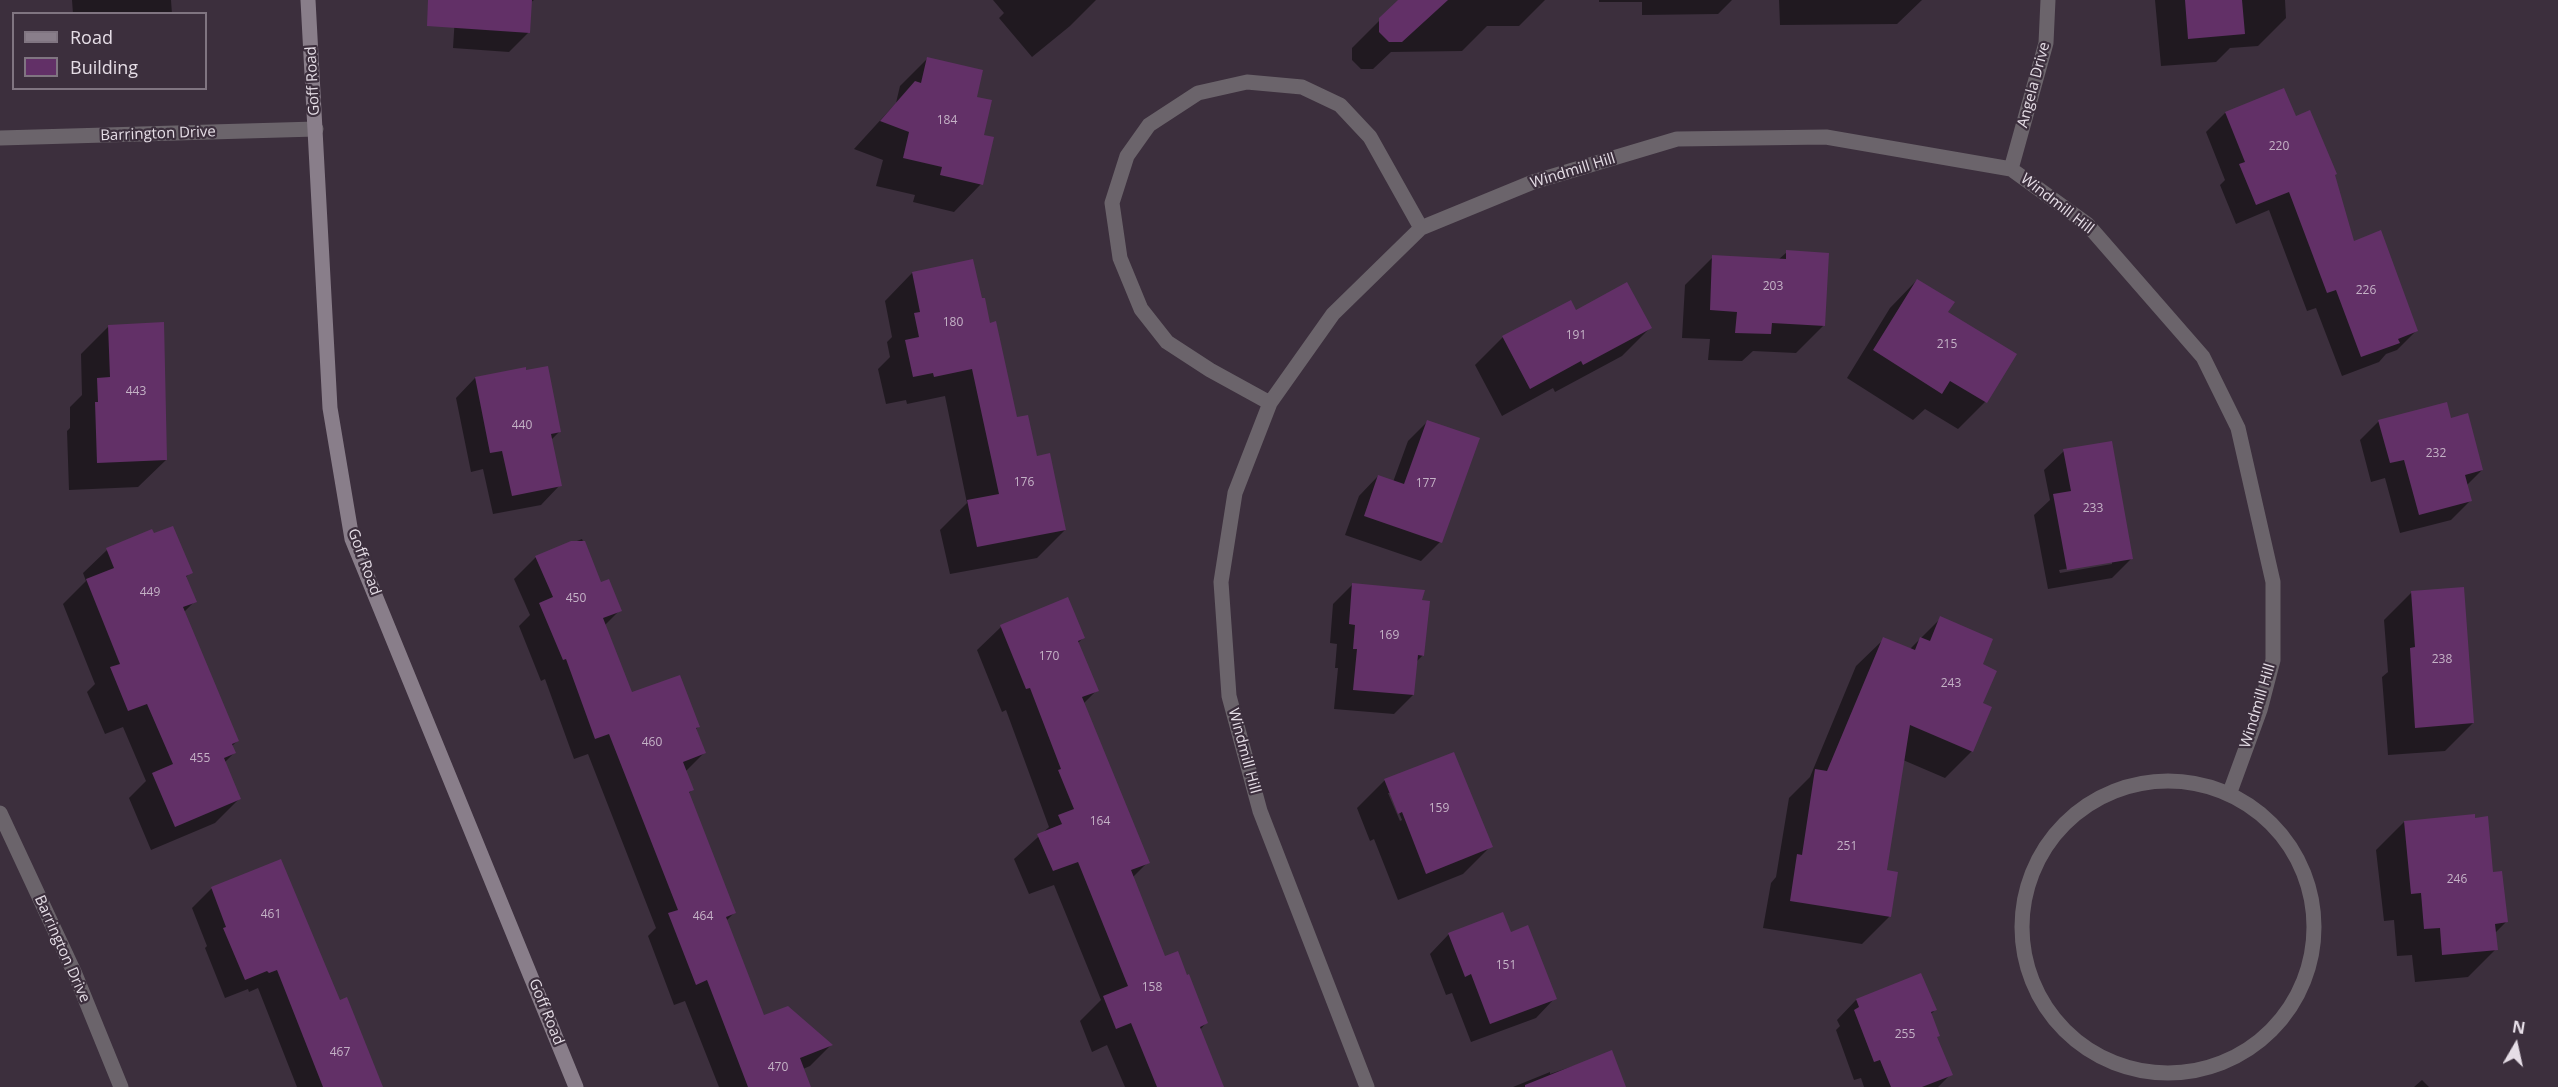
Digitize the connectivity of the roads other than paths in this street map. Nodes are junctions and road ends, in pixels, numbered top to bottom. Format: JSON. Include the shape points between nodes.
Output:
{"nodes":[{"id":1,"x":308,"y":0,"type":"edge"},
{"id":2,"x":2048,"y":0,"type":"edge"},
{"id":3,"x":316,"y":129,"type":"junction"},
{"id":4,"x":0,"y":138,"type":"edge"},
{"id":5,"x":2011,"y":169,"type":"junction"},
{"id":6,"x":1421,"y":228,"type":"junction"},
{"id":7,"x":1270,"y":403,"type":"junction"},
{"id":8,"x":2230,"y":792,"type":"junction"},
{"id":9,"x":0,"y":813,"type":"edge"},
{"id":10,"x":121,"y":1087,"type":"edge"},
{"id":11,"x":576,"y":1087,"type":"edge"},
{"id":12,"x":1367,"y":1087,"type":"edge"}],
"edges":[{"from":1,"to":3,"type":"street","name":"Goff Road"},
{"from":2,"to":5,"type":"street","name":"Angela Drive","via":[[2046,43]]},
{"from":3,"to":4,"type":"street","name":"Barrington Drive"},
{"from":3,"to":11,"type":"street","name":"Goff Road","via":[[330,408],[352,539]]},
{"from":5,"to":6,"type":"street","name":"Windmill Hill","via":[[1826,137],[1677,139],[1533,182]]},
{"from":5,"to":8,"type":"street","name":"Windmill Hill","via":[[2087,224],[2149,293],[2203,357],[2238,428],[2273,582],[2273,660],[2260,710]]},
{"from":6,"to":7,"type":"street","name":"Windmill Hill","via":[[1333,314]]},
{"from":6,"to":7,"type":"street","via":[[1370,137],[1340,105],[1302,87],[1247,82],[1198,93],[1149,125],[1127,156],[1112,203],[1120,258],[1141,309],[1167,342]]},
{"from":7,"to":12,"type":"street","name":"Windmill Hill","via":[[1235,493],[1221,582],[1229,696],[1260,811]]},
{"from":8,"to":8,"type":"street","via":[[2283,832],[2313,891],[2314,958],[2310,968],[2287,1017],[2236,1059],[2171,1075],[2106,1062],[2054,1022],[2024,963],[2023,897],[2050,837],[2101,795],[2165,779]]},
{"from":9,"to":10,"type":"street","name":"Barrington Drive","via":[[75,974]]}]}
